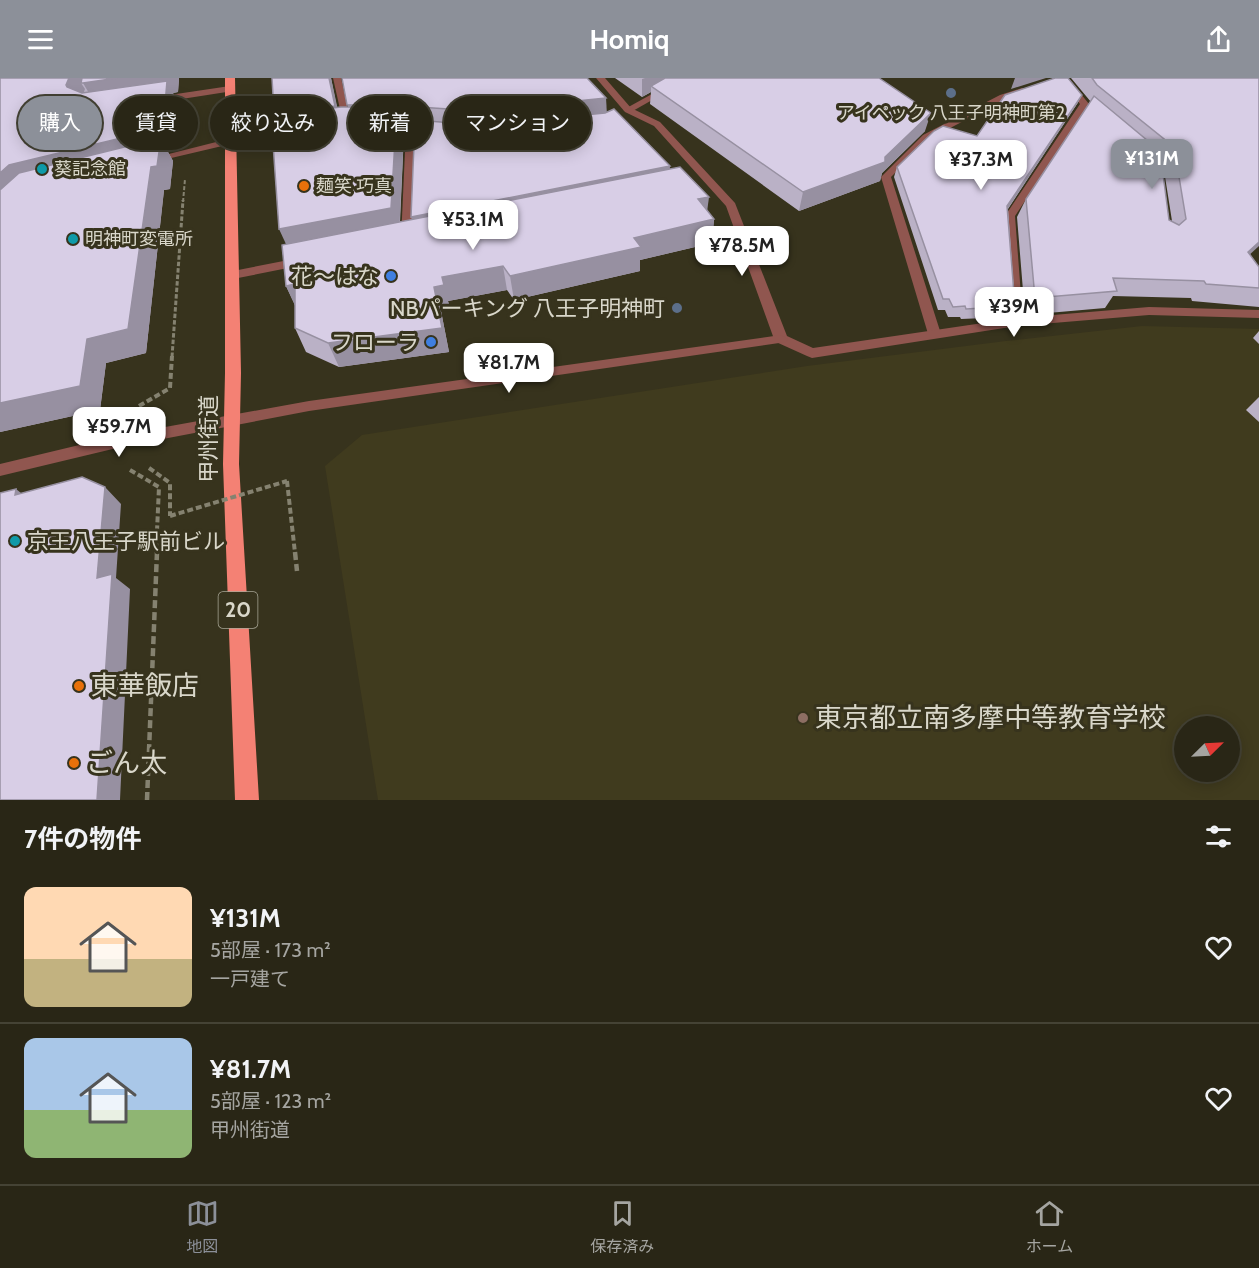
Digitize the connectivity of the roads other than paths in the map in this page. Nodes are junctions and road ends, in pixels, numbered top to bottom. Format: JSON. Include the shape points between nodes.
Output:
{"nodes":[{"id":1,"x":337,"y":78,"type":"edge"},
{"id":2,"x":600,"y":78,"type":"edge"},
{"id":3,"x":687,"y":78,"type":"edge"},
{"id":4,"x":1059,"y":79,"type":"edge"},
{"id":5,"x":230,"y":83,"type":"edge"},
{"id":6,"x":1033,"y":88,"type":"edge"},
{"id":7,"x":172,"y":96,"type":"edge"},
{"id":8,"x":1084,"y":105,"type":"junction"},
{"id":9,"x":624,"y":112,"type":"junction"},
{"id":10,"x":1094,"y":112,"type":"edge"},
{"id":11,"x":348,"y":124,"type":"edge"},
{"id":12,"x":348,"y":128,"type":"edge"},
{"id":13,"x":338,"y":129,"type":"edge"},
{"id":14,"x":210,"y":146,"type":"edge"},
{"id":15,"x":232,"y":150,"type":"edge"},
{"id":16,"x":410,"y":150,"type":"edge"},
{"id":17,"x":143,"y":162,"type":"edge"},
{"id":18,"x":407,"y":241,"type":"edge"},
{"id":19,"x":316,"y":258,"type":"edge"},
{"id":20,"x":233,"y":275,"type":"junction"},
{"id":21,"x":1259,"y":314,"type":"edge"},
{"id":22,"x":1017,"y":322,"type":"junction"},
{"id":23,"x":934,"y":334,"type":"junction"},
{"id":24,"x":781,"y":339,"type":"junction"},
{"id":25,"x":233,"y":419,"type":"junction"},
{"id":26,"x":0,"y":470,"type":"edge"},
{"id":27,"x":247,"y":800,"type":"edge"}],
"edges":[{"from":1,"to":11,"type":"street"},
{"from":2,"to":9,"type":"street"},
{"from":3,"to":9,"type":"street"},
{"from":4,"to":8,"type":"street"},
{"from":5,"to":7,"type":"street"},
{"from":6,"to":23,"type":"street","via":[[1004,97],[926,137],[886,177]]},
{"from":8,"to":10,"type":"street"},
{"from":8,"to":22,"type":"street","via":[[1010,216]]},
{"from":9,"to":24,"type":"street","via":[[657,124],[701,180],[731,205]]},
{"from":12,"to":13,"type":"street"},
{"from":14,"to":17,"type":"street"},
{"from":15,"to":20,"type":"highway","name":"甲州街道","number":"20"},
{"from":16,"to":18,"type":"street"},
{"from":19,"to":20,"type":"street"},
{"from":20,"to":25,"type":"highway","name":"甲州街道","number":"20"},
{"from":21,"to":22,"type":"street","via":[[1149,311]]},
{"from":22,"to":23,"type":"street"},
{"from":23,"to":24,"type":"street","via":[[812,352]]},
{"from":24,"to":25,"type":"street"},
{"from":25,"to":26,"type":"street"},
{"from":25,"to":27,"type":"highway","name":"甲州街道","number":"20","via":[[231,464]]}]}
